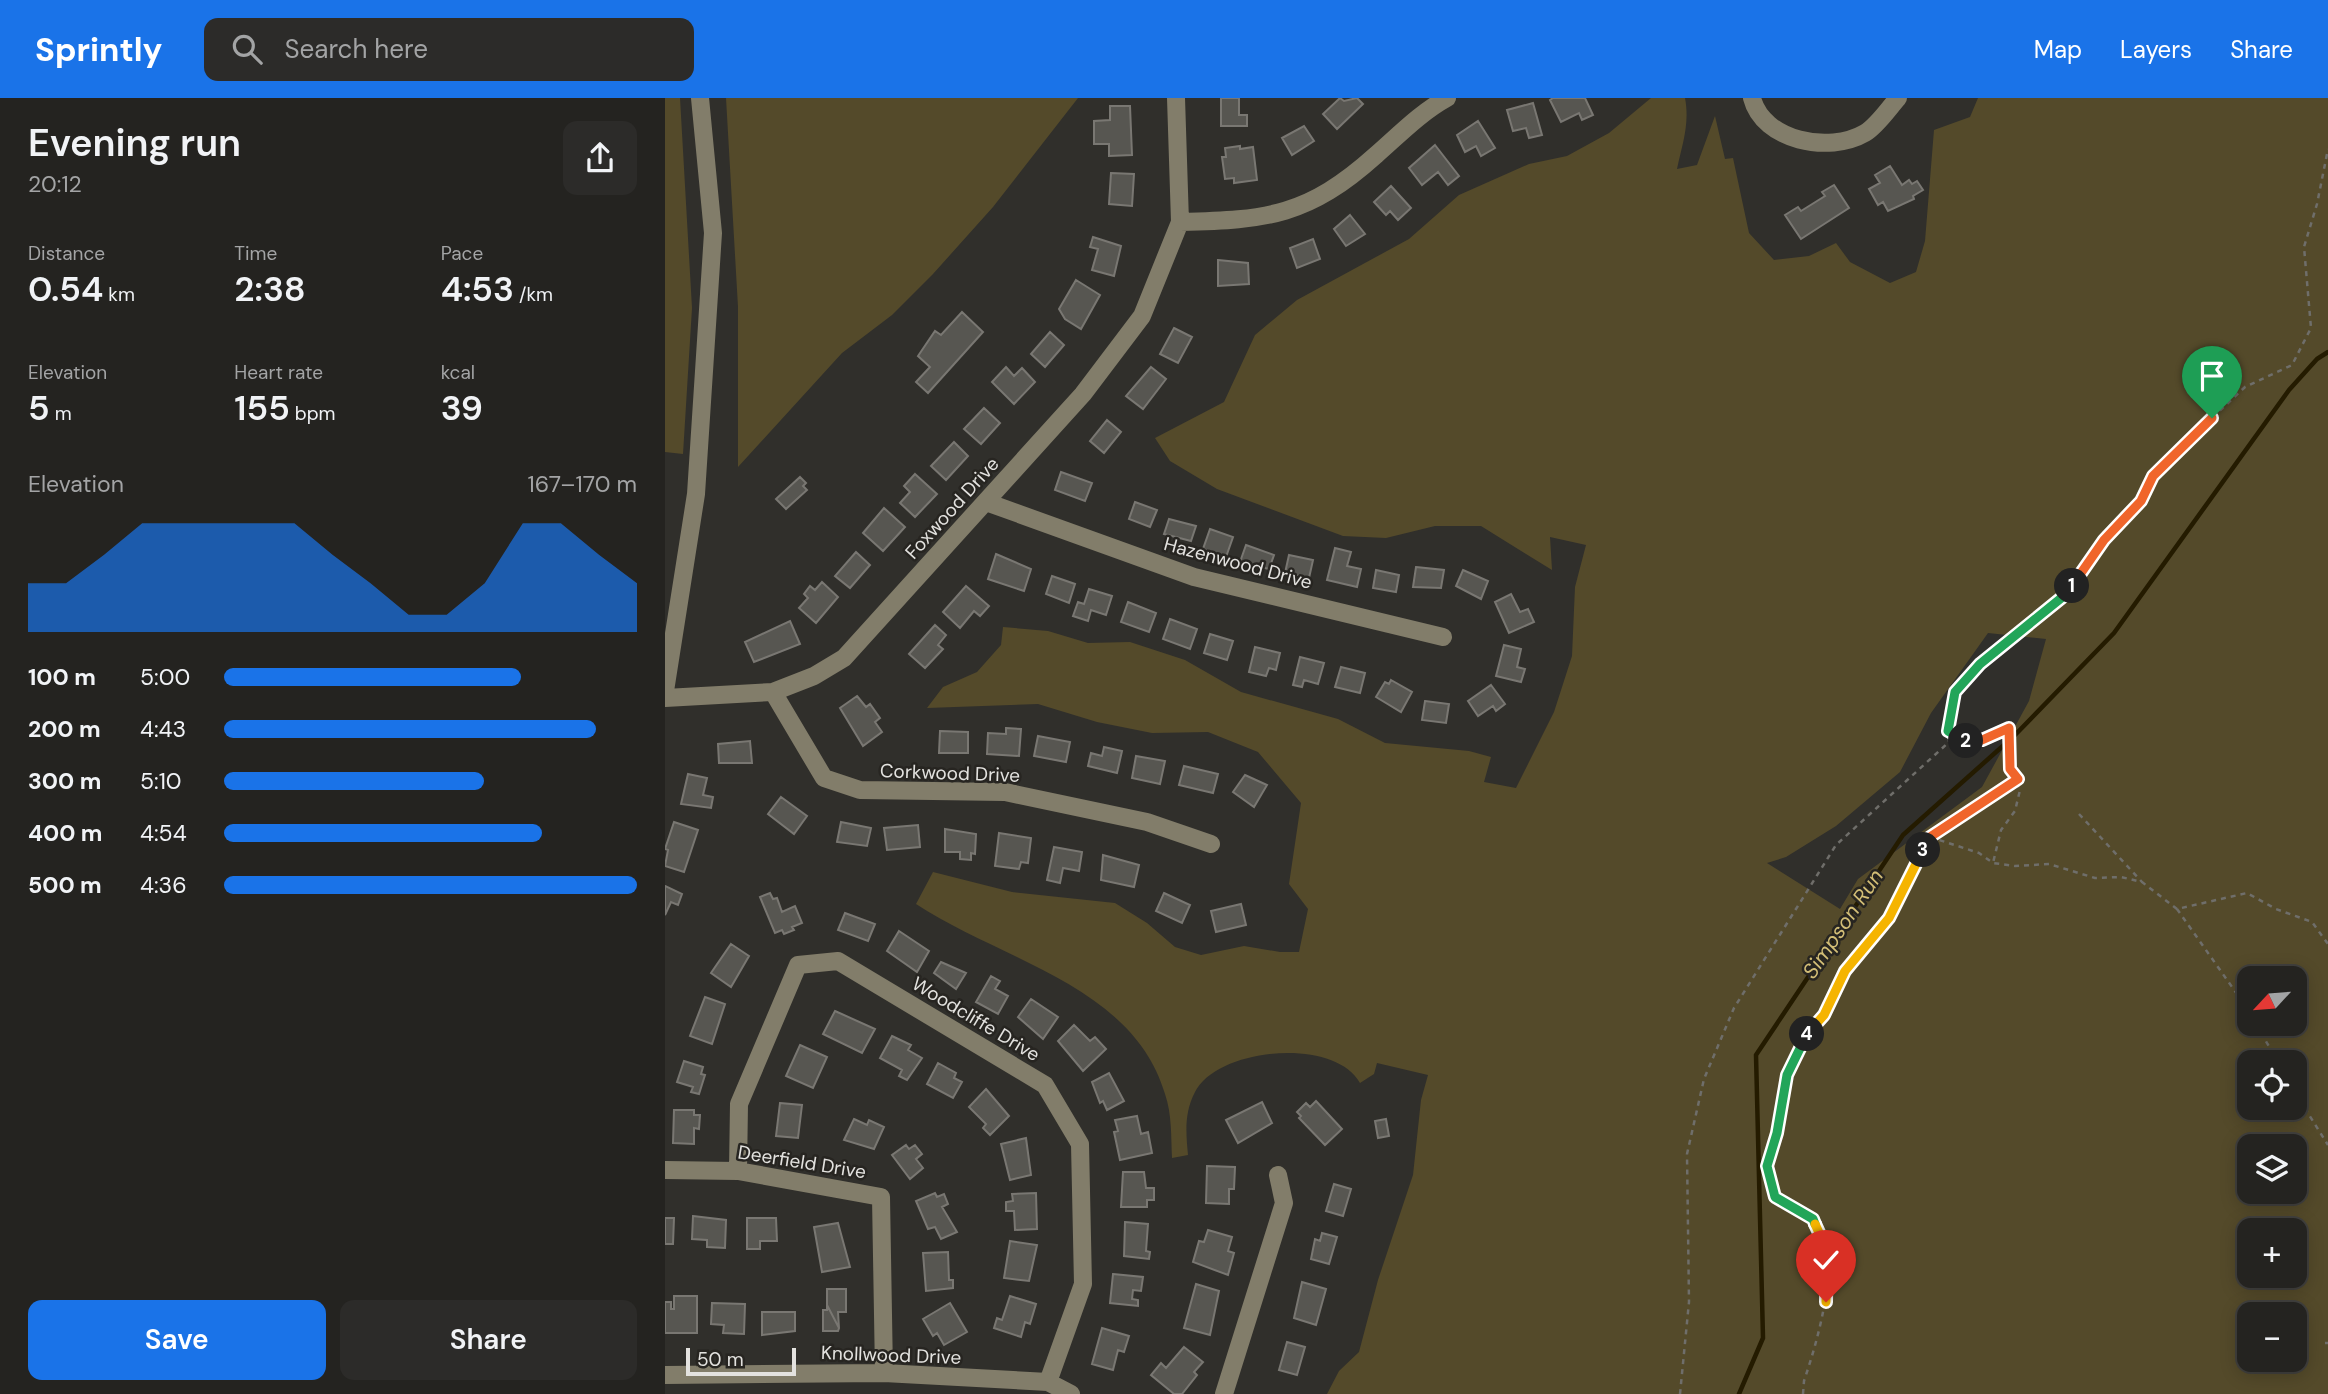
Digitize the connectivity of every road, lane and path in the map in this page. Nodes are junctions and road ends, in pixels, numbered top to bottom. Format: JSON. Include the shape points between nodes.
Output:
{"nodes":[{"id":1,"x":701,"y":98,"type":"edge"},
{"id":2,"x":1176,"y":98,"type":"edge"},
{"id":3,"x":1447,"y":98,"type":"edge"},
{"id":4,"x":1752,"y":98,"type":"edge"},
{"id":5,"x":1898,"y":98,"type":"edge"},
{"id":6,"x":2328,"y":149,"type":"edge"},
{"id":7,"x":1179,"y":222,"type":"junction"},
{"id":8,"x":986,"y":502,"type":"junction"},
{"id":9,"x":1443,"y":637,"type":"dead end"},
{"id":10,"x":665,"y":691,"type":"edge"},
{"id":11,"x":773,"y":692,"type":"junction"},
{"id":12,"x":665,"y":698,"type":"edge"},
{"id":13,"x":1948,"y":731,"type":"junction"},
{"id":14,"x":2018,"y":779,"type":"junction"},
{"id":15,"x":2079,"y":814,"type":"dead end"},
{"id":16,"x":1930,"y":837,"type":"junction"},
{"id":17,"x":1211,"y":844,"type":"dead end"},
{"id":18,"x":1993,"y":863,"type":"junction"},
{"id":19,"x":2143,"y":882,"type":"junction"},
{"id":20,"x":2177,"y":909,"type":"junction"},
{"id":21,"x":2328,"y":944,"type":"edge"},
{"id":22,"x":2237,"y":994,"type":"edge"},
{"id":23,"x":2307,"y":1112,"type":"edge"},
{"id":24,"x":2328,"y":1145,"type":"edge"},
{"id":25,"x":665,"y":1170,"type":"edge"},
{"id":26,"x":738,"y":1171,"type":"junction"},
{"id":27,"x":1278,"y":1175,"type":"dead end"},
{"id":28,"x":884,"y":1373,"type":"junction"},
{"id":29,"x":665,"y":1375,"type":"edge"},
{"id":30,"x":1048,"y":1382,"type":"junction"},
{"id":31,"x":1071,"y":1394,"type":"edge"},
{"id":32,"x":1224,"y":1394,"type":"edge"},
{"id":33,"x":1680,"y":1394,"type":"edge"},
{"id":34,"x":1803,"y":1394,"type":"edge"}],
"edges":[{"from":1,"to":10,"type":"street","via":[[713,233],[696,494]]},
{"from":2,"to":7,"type":"street","name":"Foxwood Drive"},
{"from":3,"to":7,"type":"street","via":[[1408,125],[1337,187],[1294,210],[1240,220]]},
{"from":4,"to":5,"type":"street","via":[[1755,111],[1788,139],[1828,144],[1865,133]]},
{"from":6,"to":13,"type":"path","via":[[2304,247],[2311,327],[2292,365],[2245,387],[2153,476],[2141,501],[2104,540],[2065,595],[1980,664],[1955,692]]},
{"from":7,"to":8,"type":"street","name":"Foxwood Drive","via":[[1142,316],[1083,394]]},
{"from":8,"to":9,"type":"street","name":"Hazenwood Drive","via":[[1194,577]]},
{"from":8,"to":11,"type":"street","name":"Foxwood Drive","via":[[844,658]]},
{"from":11,"to":12,"type":"street","name":"Foxwood Drive"},
{"from":11,"to":17,"type":"street","name":"Corkwood Drive","via":[[824,778],[860,790],[1005,792],[1147,822]]},
{"from":13,"to":14,"type":"path","via":[[1967,742],[2009,728],[2010,769]]},
{"from":13,"to":33,"type":"path","via":[[1948,742],[1836,845],[1734,1008],[1704,1079],[1687,1154],[1689,1302]]},
{"from":14,"to":16,"type":"path"},
{"from":14,"to":18,"type":"path","via":[[2015,811],[2001,830]]},
{"from":15,"to":19,"type":"path"},
{"from":16,"to":18,"type":"path","via":[[1979,853]]},
{"from":16,"to":34,"type":"path","via":[[1889,918],[1845,971],[1787,1075],[1767,1166],[1775,1197],[1813,1219],[1827,1250],[1826,1302]]},
{"from":18,"to":19,"type":"path","via":[[2049,864],[2095,878]]},
{"from":19,"to":20,"type":"path"},
{"from":20,"to":21,"type":"path","via":[[2247,893],[2312,922]]},
{"from":20,"to":22,"type":"path"},
{"from":23,"to":24,"type":"path"},
{"from":25,"to":26,"type":"street","name":"Deerfield Drive"},
{"from":26,"to":28,"type":"street","name":"Deerfield Drive","via":[[881,1197]]},
{"from":26,"to":30,"type":"street","name":"Woodcliffe Drive","via":[[739,1104],[798,965],[838,961],[1045,1085],[1080,1144],[1083,1284]]},
{"from":27,"to":32,"type":"street","via":[[1284,1203]]},
{"from":28,"to":29,"type":"street","name":"Knollwood Drive"},
{"from":28,"to":30,"type":"street","name":"Knollwood Drive"},
{"from":30,"to":31,"type":"street","name":"Knollwood Drive"}]}
